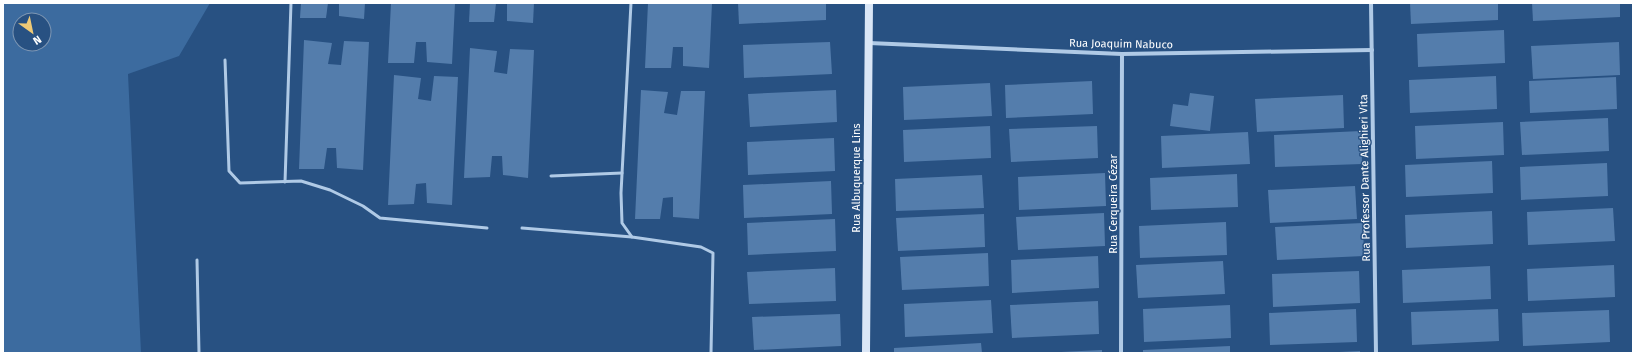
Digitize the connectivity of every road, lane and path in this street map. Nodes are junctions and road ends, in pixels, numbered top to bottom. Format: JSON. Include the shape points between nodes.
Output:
{"nodes":[{"id":1,"x":291,"y":3,"type":"edge"},
{"id":2,"x":631,"y":3,"type":"edge"},
{"id":3,"x":869,"y":3,"type":"edge"},
{"id":4,"x":1371,"y":3,"type":"edge"},
{"id":5,"x":869,"y":43,"type":"junction"},
{"id":6,"x":1372,"y":50,"type":"junction"},
{"id":7,"x":1122,"y":54,"type":"junction"},
{"id":8,"x":225,"y":60,"type":"dead end"},
{"id":9,"x":622,"y":173,"type":"junction"},
{"id":10,"x":551,"y":176,"type":"dead end"},
{"id":11,"x":285,"y":182,"type":"junction"},
{"id":12,"x":487,"y":228,"type":"dead end"},
{"id":13,"x":522,"y":228,"type":"dead end"},
{"id":14,"x":632,"y":237,"type":"junction"},
{"id":15,"x":197,"y":260,"type":"dead end"},
{"id":16,"x":199,"y":353,"type":"edge"},
{"id":17,"x":711,"y":353,"type":"edge"},
{"id":18,"x":866,"y":353,"type":"edge"},
{"id":19,"x":1121,"y":353,"type":"edge"},
{"id":20,"x":1376,"y":353,"type":"edge"}],
"edges":[{"from":1,"to":11,"type":"lane"},
{"from":2,"to":9,"type":"lane"},
{"from":3,"to":5,"type":"street","name":"Rua Albuquerque Lins"},
{"from":4,"to":6,"type":"street","name":"Rua Professor Dante Alighieri Vita"},
{"from":5,"to":7,"type":"street","name":"Rua Joaquim Nabuco"},
{"from":5,"to":18,"type":"street","name":"Rua Albuquerque Lins"},
{"from":6,"to":7,"type":"street","name":"Rua Joaquim Nabuco"},
{"from":6,"to":20,"type":"street","name":"Rua Professor Dante Alighieri Vita"},
{"from":7,"to":19,"type":"street","name":"Rua Cerqueira Cézar"},
{"from":8,"to":11,"type":"lane","via":[[229,171],[240,183]]},
{"from":9,"to":10,"type":"lane"},
{"from":9,"to":14,"type":"lane","via":[[622,223]]},
{"from":11,"to":12,"type":"lane","via":[[301,181],[330,190],[363,206],[380,218]]},
{"from":13,"to":14,"type":"lane"},
{"from":14,"to":17,"type":"lane","via":[[701,247],[713,253]]},
{"from":15,"to":16,"type":"lane"}]}
